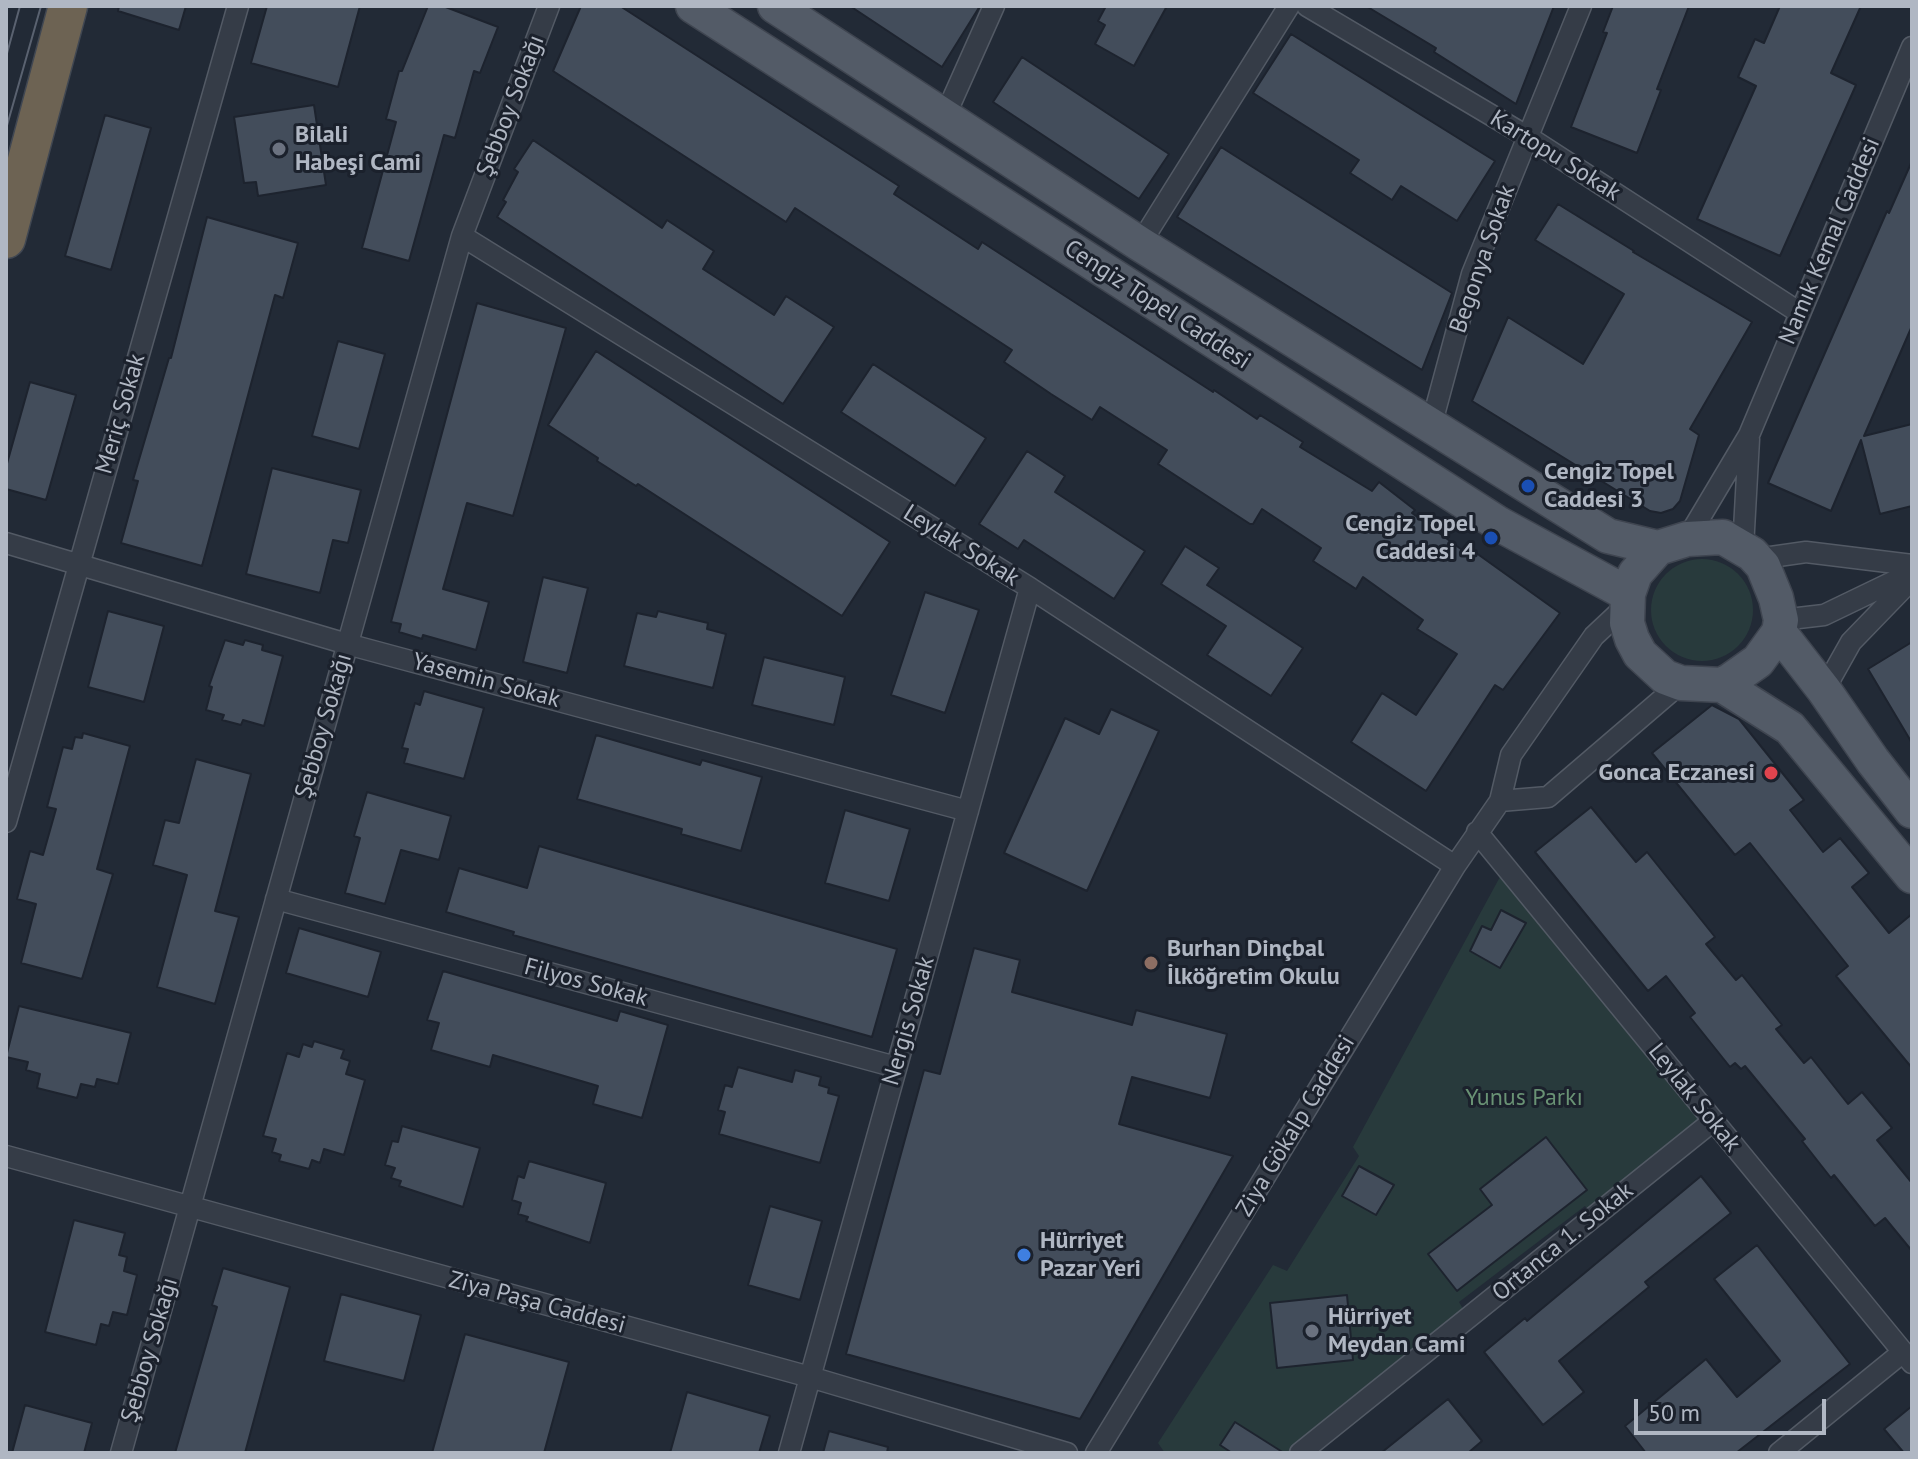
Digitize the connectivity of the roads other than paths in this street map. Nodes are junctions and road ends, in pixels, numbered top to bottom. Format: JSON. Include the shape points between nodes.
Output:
{"nodes":[{"id":1,"x":68,"y":6,"type":"edge"},
{"id":2,"x":238,"y":6,"type":"edge"},
{"id":3,"x":549,"y":6,"type":"edge"},
{"id":4,"x":693,"y":6,"type":"edge"},
{"id":5,"x":775,"y":6,"type":"edge"},
{"id":6,"x":994,"y":6,"type":"edge"},
{"id":7,"x":1289,"y":6,"type":"edge"},
{"id":8,"x":1307,"y":6,"type":"edge"},
{"id":9,"x":1581,"y":6,"type":"edge"},
{"id":10,"x":1912,"y":47,"type":"edge"},
{"id":11,"x":945,"y":116,"type":"junction"},
{"id":12,"x":1528,"y":137,"type":"junction"},
{"id":13,"x":462,"y":236,"type":"junction"},
{"id":14,"x":6,"y":239,"type":"edge"},
{"id":15,"x":1140,"y":244,"type":"junction"},
{"id":16,"x":1800,"y":313,"type":"junction"},
{"id":17,"x":1431,"y":426,"type":"junction"},
{"id":18,"x":1749,"y":435,"type":"junction"},
{"id":19,"x":6,"y":543,"type":"edge"},
{"id":20,"x":1673,"y":544,"type":"junction"},
{"id":21,"x":1750,"y":554,"type":"junction"},
{"id":22,"x":79,"y":564,"type":"junction"},
{"id":23,"x":1912,"y":565,"type":"edge"},
{"id":24,"x":1912,"y":572,"type":"edge"},
{"id":25,"x":1912,"y":579,"type":"edge"},
{"id":26,"x":1030,"y":588,"type":"junction"},
{"id":27,"x":1627,"y":600,"type":"junction"},
{"id":28,"x":1780,"y":626,"type":"junction"},
{"id":29,"x":347,"y":644,"type":"junction"},
{"id":30,"x":1681,"y":683,"type":"junction"},
{"id":31,"x":1722,"y":685,"type":"junction"},
{"id":32,"x":1824,"y":690,"type":"junction"},
{"id":33,"x":1500,"y":801,"type":"junction"},
{"id":34,"x":968,"y":811,"type":"junction"},
{"id":35,"x":1912,"y":811,"type":"edge"},
{"id":36,"x":6,"y":822,"type":"edge"},
{"id":37,"x":1477,"y":832,"type":"junction"},
{"id":38,"x":1455,"y":866,"type":"junction"},
{"id":39,"x":1912,"y":876,"type":"edge"},
{"id":40,"x":276,"y":899,"type":"junction"},
{"id":41,"x":896,"y":1067,"type":"junction"},
{"id":42,"x":1713,"y":1121,"type":"junction"},
{"id":43,"x":6,"y":1156,"type":"edge"},
{"id":44,"x":189,"y":1208,"type":"junction"},
{"id":45,"x":1907,"y":1357,"type":"edge"},
{"id":46,"x":810,"y":1377,"type":"junction"},
{"id":47,"x":121,"y":1453,"type":"edge"},
{"id":48,"x":789,"y":1453,"type":"edge"},
{"id":49,"x":1067,"y":1453,"type":"edge"},
{"id":50,"x":1096,"y":1453,"type":"edge"},
{"id":51,"x":1300,"y":1453,"type":"edge"},
{"id":52,"x":1779,"y":1453,"type":"edge"}],
"edges":[{"from":1,"to":14,"type":"highway"},
{"from":2,"to":22,"type":"street","name":"Meriç Sokak"},
{"from":3,"to":13,"type":"street","name":"Şebboy Sokağı"},
{"from":4,"to":27,"type":"main road","name":"Cengiz Topel Caddesi","via":[[1499,524]]},
{"from":5,"to":11,"type":"main road","name":"Cengiz Topel Caddesi"},
{"from":6,"to":11,"type":"street"},
{"from":7,"to":15,"type":"street"},
{"from":8,"to":12,"type":"street","name":"Kartopu Sokak"},
{"from":9,"to":12,"type":"street","name":"Begonya Sokak"},
{"from":10,"to":16,"type":"street","name":"Namık Kemal Caddesi"},
{"from":11,"to":15,"type":"main road","name":"Cengiz Topel Caddesi"},
{"from":12,"to":16,"type":"street","name":"Kartopu Sokak"},
{"from":12,"to":17,"type":"street","name":"Begonya Sokak","via":[[1472,274]]},
{"from":13,"to":26,"type":"street","name":"Leylak Sokak"},
{"from":13,"to":29,"type":"street","name":"Şebboy Sokağı"},
{"from":15,"to":17,"type":"main road","name":"Cengiz Topel Caddesi"},
{"from":16,"to":18,"type":"street","name":"Namık Kemal Caddesi"},
{"from":17,"to":20,"type":"main road","name":"Cengiz Topel Caddesi","via":[[1608,536]]},
{"from":18,"to":20,"type":"street","name":"Namık Kemal Caddesi"},
{"from":18,"to":21,"type":"street","name":"Namık Kemal Caddesi"},
{"from":19,"to":22,"type":"street","name":"Yasemin Sokak"},
{"from":20,"to":21,"type":"main road","via":[[1723,537]]},
{"from":20,"to":27,"type":"main road","via":[[1635,574]]},
{"from":21,"to":23,"type":"street","via":[[1806,552]]},
{"from":21,"to":28,"type":"main road","via":[[1772,581]]},
{"from":22,"to":29,"type":"street","name":"Yasemin Sokak"},
{"from":22,"to":36,"type":"street","name":"Meriç Sokak"},
{"from":24,"to":28,"type":"street","via":[[1824,615]]},
{"from":25,"to":32,"type":"street","via":[[1851,642]]},
{"from":26,"to":34,"type":"street","name":"Nergis Sokak"},
{"from":26,"to":38,"type":"street","name":"Leylak Sokak"},
{"from":27,"to":30,"type":"main road","via":[[1632,639],[1640,654],[1658,672]]},
{"from":27,"to":33,"type":"street","name":"Ziya Gökalp Caddesi","via":[[1594,636],[1511,755]]},
{"from":28,"to":31,"type":"main road","via":[[1758,661]]},
{"from":28,"to":32,"type":"main road"},
{"from":29,"to":34,"type":"street","name":"Yasemin Sokak"},
{"from":29,"to":40,"type":"street","name":"Şebboy Sokağı"},
{"from":30,"to":31,"type":"main road"},
{"from":30,"to":33,"type":"street","via":[[1548,797]]},
{"from":31,"to":39,"type":"main road","via":[[1790,728]]},
{"from":32,"to":35,"type":"main road"},
{"from":33,"to":37,"type":"street","name":"Ziya Gökalp Caddesi"},
{"from":34,"to":41,"type":"street","name":"Nergis Sokak"},
{"from":37,"to":38,"type":"street","name":"Ziya Gökalp Caddesi"},
{"from":37,"to":42,"type":"street","name":"Leylak Sokak"},
{"from":38,"to":50,"type":"street","name":"Ziya Gökalp Caddesi"},
{"from":40,"to":41,"type":"street","name":"Filyos Sokak"},
{"from":40,"to":44,"type":"street","name":"Şebboy Sokağı"},
{"from":41,"to":46,"type":"street","name":"Nergis Sokak"},
{"from":42,"to":45,"type":"street","name":"Leylak Sokak"},
{"from":42,"to":51,"type":"street","name":"Ortanca 1. Sokak"},
{"from":43,"to":44,"type":"street","name":"Ziya Paşa Caddesi"},
{"from":44,"to":46,"type":"street","name":"Ziya Paşa Caddesi"},
{"from":44,"to":47,"type":"street","name":"Şebboy Sokağı"},
{"from":45,"to":52,"type":"street"},
{"from":46,"to":48,"type":"street","name":"Nergis Sokak"},
{"from":46,"to":49,"type":"street","name":"Ziya Paşa Caddesi"}]}
